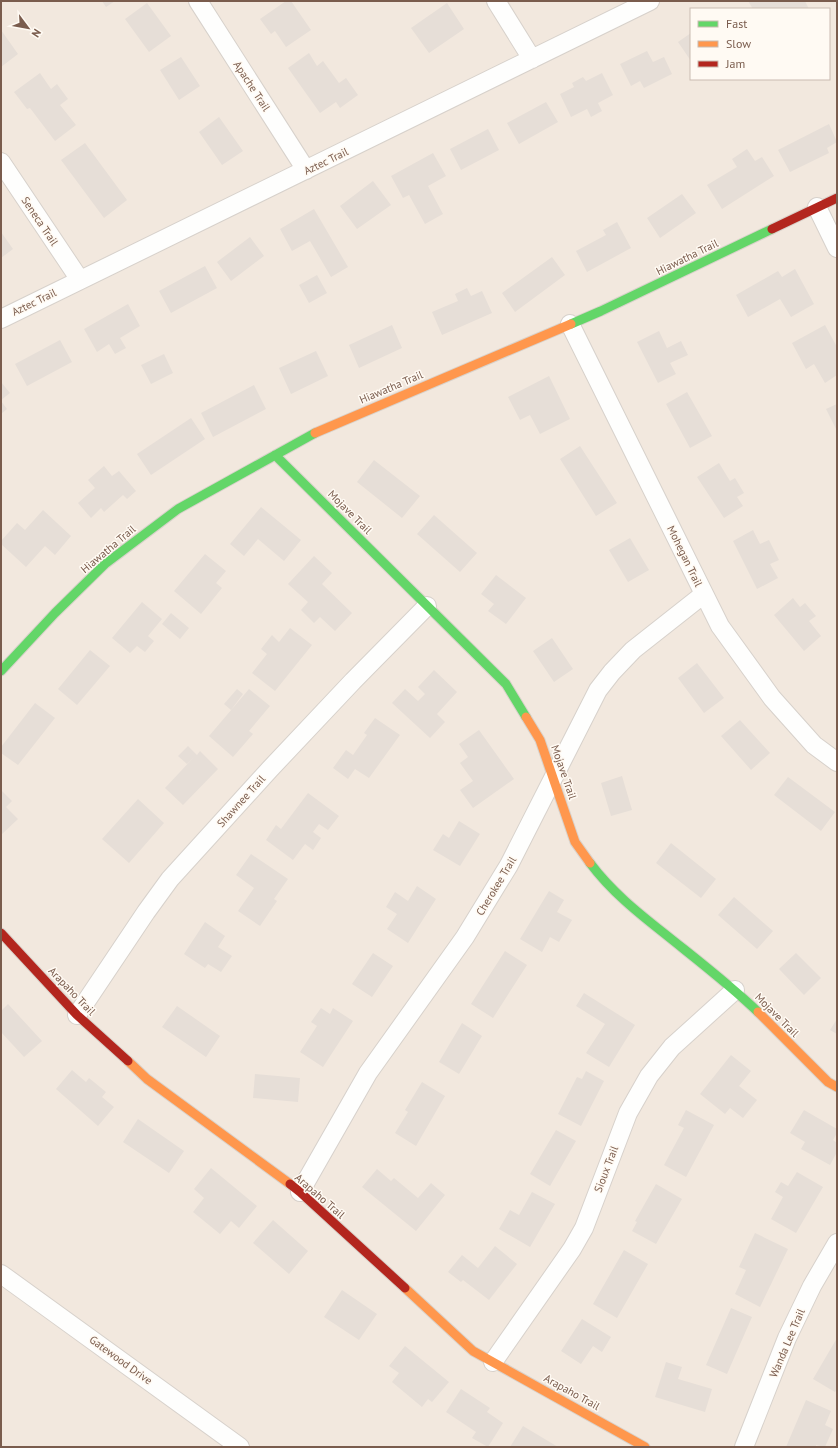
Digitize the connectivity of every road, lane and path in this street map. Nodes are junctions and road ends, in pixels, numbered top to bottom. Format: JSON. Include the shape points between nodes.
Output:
{"nodes":[{"id":1,"x":198,"y":1,"type":"edge"},
{"id":2,"x":496,"y":1,"type":"edge"},
{"id":3,"x":650,"y":1,"type":"edge"},
{"id":4,"x":532,"y":59,"type":"junction"},
{"id":5,"x":1,"y":162,"type":"edge"},
{"id":6,"x":306,"y":170,"type":"junction"},
{"id":7,"x":837,"y":198,"type":"edge"},
{"id":8,"x":817,"y":207,"type":"junction"},
{"id":9,"x":837,"y":248,"type":"edge"},
{"id":10,"x":80,"y":280,"type":"junction"},
{"id":11,"x":1,"y":319,"type":"edge"},
{"id":12,"x":570,"y":324,"type":"junction"},
{"id":13,"x":275,"y":455,"type":"junction"},
{"id":14,"x":704,"y":594,"type":"junction"},
{"id":15,"x":428,"y":606,"type":"junction"},
{"id":16,"x":1,"y":671,"type":"edge"},
{"id":17,"x":837,"y":762,"type":"edge"},
{"id":18,"x":553,"y":778,"type":"junction"},
{"id":19,"x":1,"y":933,"type":"edge"},
{"id":20,"x":735,"y":990,"type":"junction"},
{"id":21,"x":77,"y":1015,"type":"junction"},
{"id":22,"x":837,"y":1087,"type":"edge"},
{"id":23,"x":300,"y":1192,"type":"junction"},
{"id":24,"x":837,"y":1243,"type":"edge"},
{"id":25,"x":1,"y":1274,"type":"edge"},
{"id":26,"x":494,"y":1362,"type":"junction"},
{"id":27,"x":240,"y":1447,"type":"edge"},
{"id":28,"x":645,"y":1447,"type":"edge"},
{"id":29,"x":744,"y":1447,"type":"edge"}],
"edges":[{"from":1,"to":6,"type":"street","name":"Apache Trail"},
{"from":2,"to":4,"type":"street"},
{"from":3,"to":4,"type":"street","name":"Aztec Trail"},
{"from":4,"to":6,"type":"street","name":"Aztec Trail"},
{"from":5,"to":10,"type":"street","name":"Seneca Trail"},
{"from":6,"to":10,"type":"street","name":"Aztec Trail"},
{"from":7,"to":8,"type":"street","name":"Hiawatha Trail"},
{"from":8,"to":9,"type":"street"},
{"from":8,"to":12,"type":"street","name":"Hiawatha Trail"},
{"from":10,"to":11,"type":"street","name":"Aztec Trail"},
{"from":12,"to":13,"type":"street","name":"Hiawatha Trail","via":[[318,431]]},
{"from":12,"to":14,"type":"street","name":"Mohegan Trail"},
{"from":13,"to":15,"type":"street","name":"Mojave Trail"},
{"from":13,"to":16,"type":"street","name":"Hiawatha Trail","via":[[178,509],[105,564]]},
{"from":14,"to":17,"type":"street","name":"Mohegan Trail","via":[[720,626],[772,698],[814,745]]},
{"from":14,"to":18,"type":"street","name":"Cherokee Trail","via":[[633,650],[612,672],[598,690]]},
{"from":15,"to":18,"type":"street","name":"Mojave Trail","via":[[506,684],[540,740]]},
{"from":15,"to":21,"type":"street","name":"Shawnee Trail","via":[[353,681],[170,879]]},
{"from":18,"to":20,"type":"street","name":"Mojave Trail","via":[[575,842],[601,878],[628,905]]},
{"from":18,"to":23,"type":"street","name":"Cherokee Trail","via":[[509,865],[473,924],[368,1073]]},
{"from":19,"to":21,"type":"street","name":"Arapaho Trail"},
{"from":20,"to":22,"type":"street","name":"Mojave Trail","via":[[828,1082]]},
{"from":20,"to":26,"type":"street","name":"Sioux Trail","via":[[672,1047],[649,1076],[628,1113],[584,1228]]},
{"from":21,"to":23,"type":"street","name":"Arapaho Trail","via":[[147,1079]]},
{"from":23,"to":26,"type":"street","name":"Arapaho Trail","via":[[473,1351]]},
{"from":24,"to":29,"type":"street","name":"Wanda Lee Trail","via":[[812,1286],[787,1338]]},
{"from":25,"to":27,"type":"street","name":"Gatewood Drive"},
{"from":26,"to":28,"type":"street","name":"Arapaho Trail"}]}
